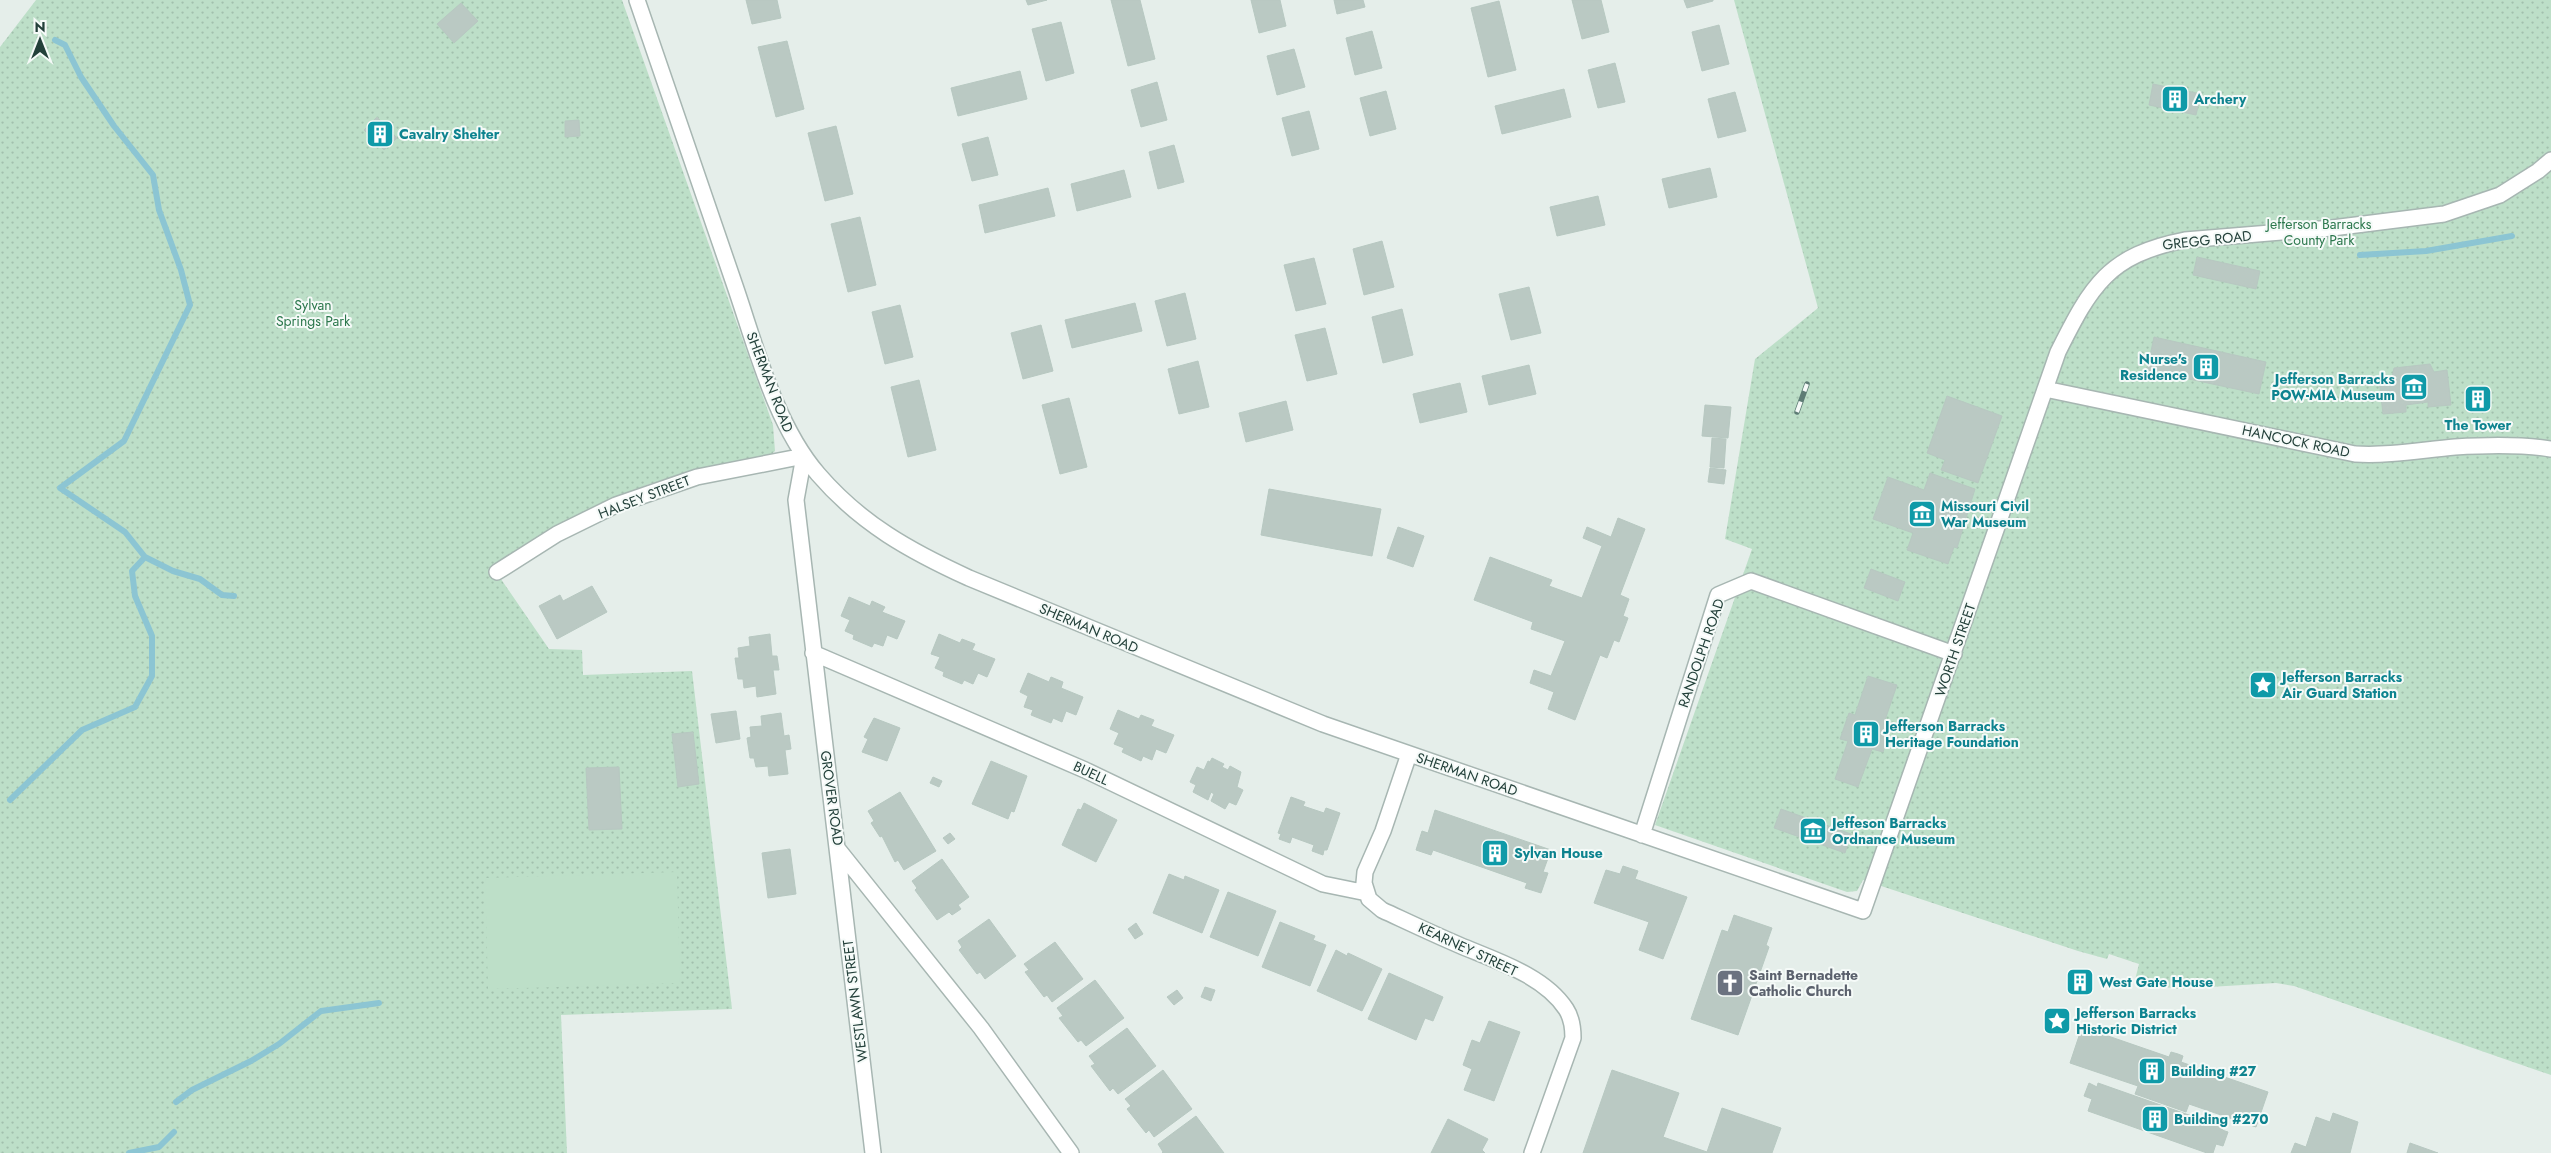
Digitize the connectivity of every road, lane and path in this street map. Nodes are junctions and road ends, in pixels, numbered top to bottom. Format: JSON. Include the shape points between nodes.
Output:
{"nodes":[{"id":1,"x":637,"y":0,"type":"edge"},
{"id":2,"x":2551,"y":160,"type":"edge"},
{"id":3,"x":2045,"y":389,"type":"junction"},
{"id":4,"x":2551,"y":449,"type":"edge"},
{"id":5,"x":804,"y":456,"type":"junction"},
{"id":6,"x":497,"y":572,"type":"dead end"},
{"id":7,"x":814,"y":652,"type":"junction"},
{"id":8,"x":1954,"y":654,"type":"junction"},
{"id":9,"x":1409,"y":754,"type":"junction"},
{"id":10,"x":1642,"y":835,"type":"junction"},
{"id":11,"x":837,"y":848,"type":"junction"},
{"id":12,"x":1366,"y":893,"type":"junction"},
{"id":13,"x":1863,"y":911,"type":"joint"},
{"id":14,"x":873,"y":1153,"type":"edge"},
{"id":15,"x":1071,"y":1153,"type":"edge"},
{"id":16,"x":1532,"y":1153,"type":"edge"}],
"edges":[{"from":1,"to":5,"type":"street","name":"SHERMAN ROAD","via":[[764,369],[793,440]]},
{"from":2,"to":3,"type":"street","name":"GREGG ROAD","via":[[2500,195],[2444,214],[2340,228],[2185,240],[2133,255],[2112,268],[2081,306],[2058,352]]},
{"from":3,"to":4,"type":"street","name":"HANCOCK ROAD","via":[[2356,454],[2382,456],[2455,447]]},
{"from":3,"to":8,"type":"street","name":"WORTH STREET"},
{"from":5,"to":6,"type":"street","name":"HALSEY STREET","via":[[697,477],[616,506],[557,534]]},
{"from":5,"to":7,"type":"street","name":"GROVER ROAD","via":[[796,500]]},
{"from":5,"to":9,"type":"street","name":"SHERMAN ROAD","via":[[861,516],[918,555],[1323,724]]},
{"from":7,"to":11,"type":"street","name":"GROVER ROAD"},
{"from":7,"to":12,"type":"street","name":"BUELL","via":[[1085,770],[1323,884]]},
{"from":8,"to":10,"type":"street","name":"RANDOLPH ROAD","via":[[1752,580],[1718,595]]},
{"from":8,"to":13,"type":"street","name":"WORTH STREET"},
{"from":9,"to":10,"type":"street","name":"SHERMAN ROAD"},
{"from":9,"to":12,"type":"street","via":[[1383,831],[1365,872]]},
{"from":10,"to":13,"type":"street","name":"SHERMAN ROAD"},
{"from":11,"to":14,"type":"street","name":"WESTLAWN STREET"},
{"from":11,"to":15,"type":"street","name":"GROVER ROAD","via":[[981,1028]]},
{"from":12,"to":16,"type":"street","name":"KEARNEY STREET","via":[[1382,910],[1540,983],[1567,1009],[1573,1023],[1573,1038]]}]}
